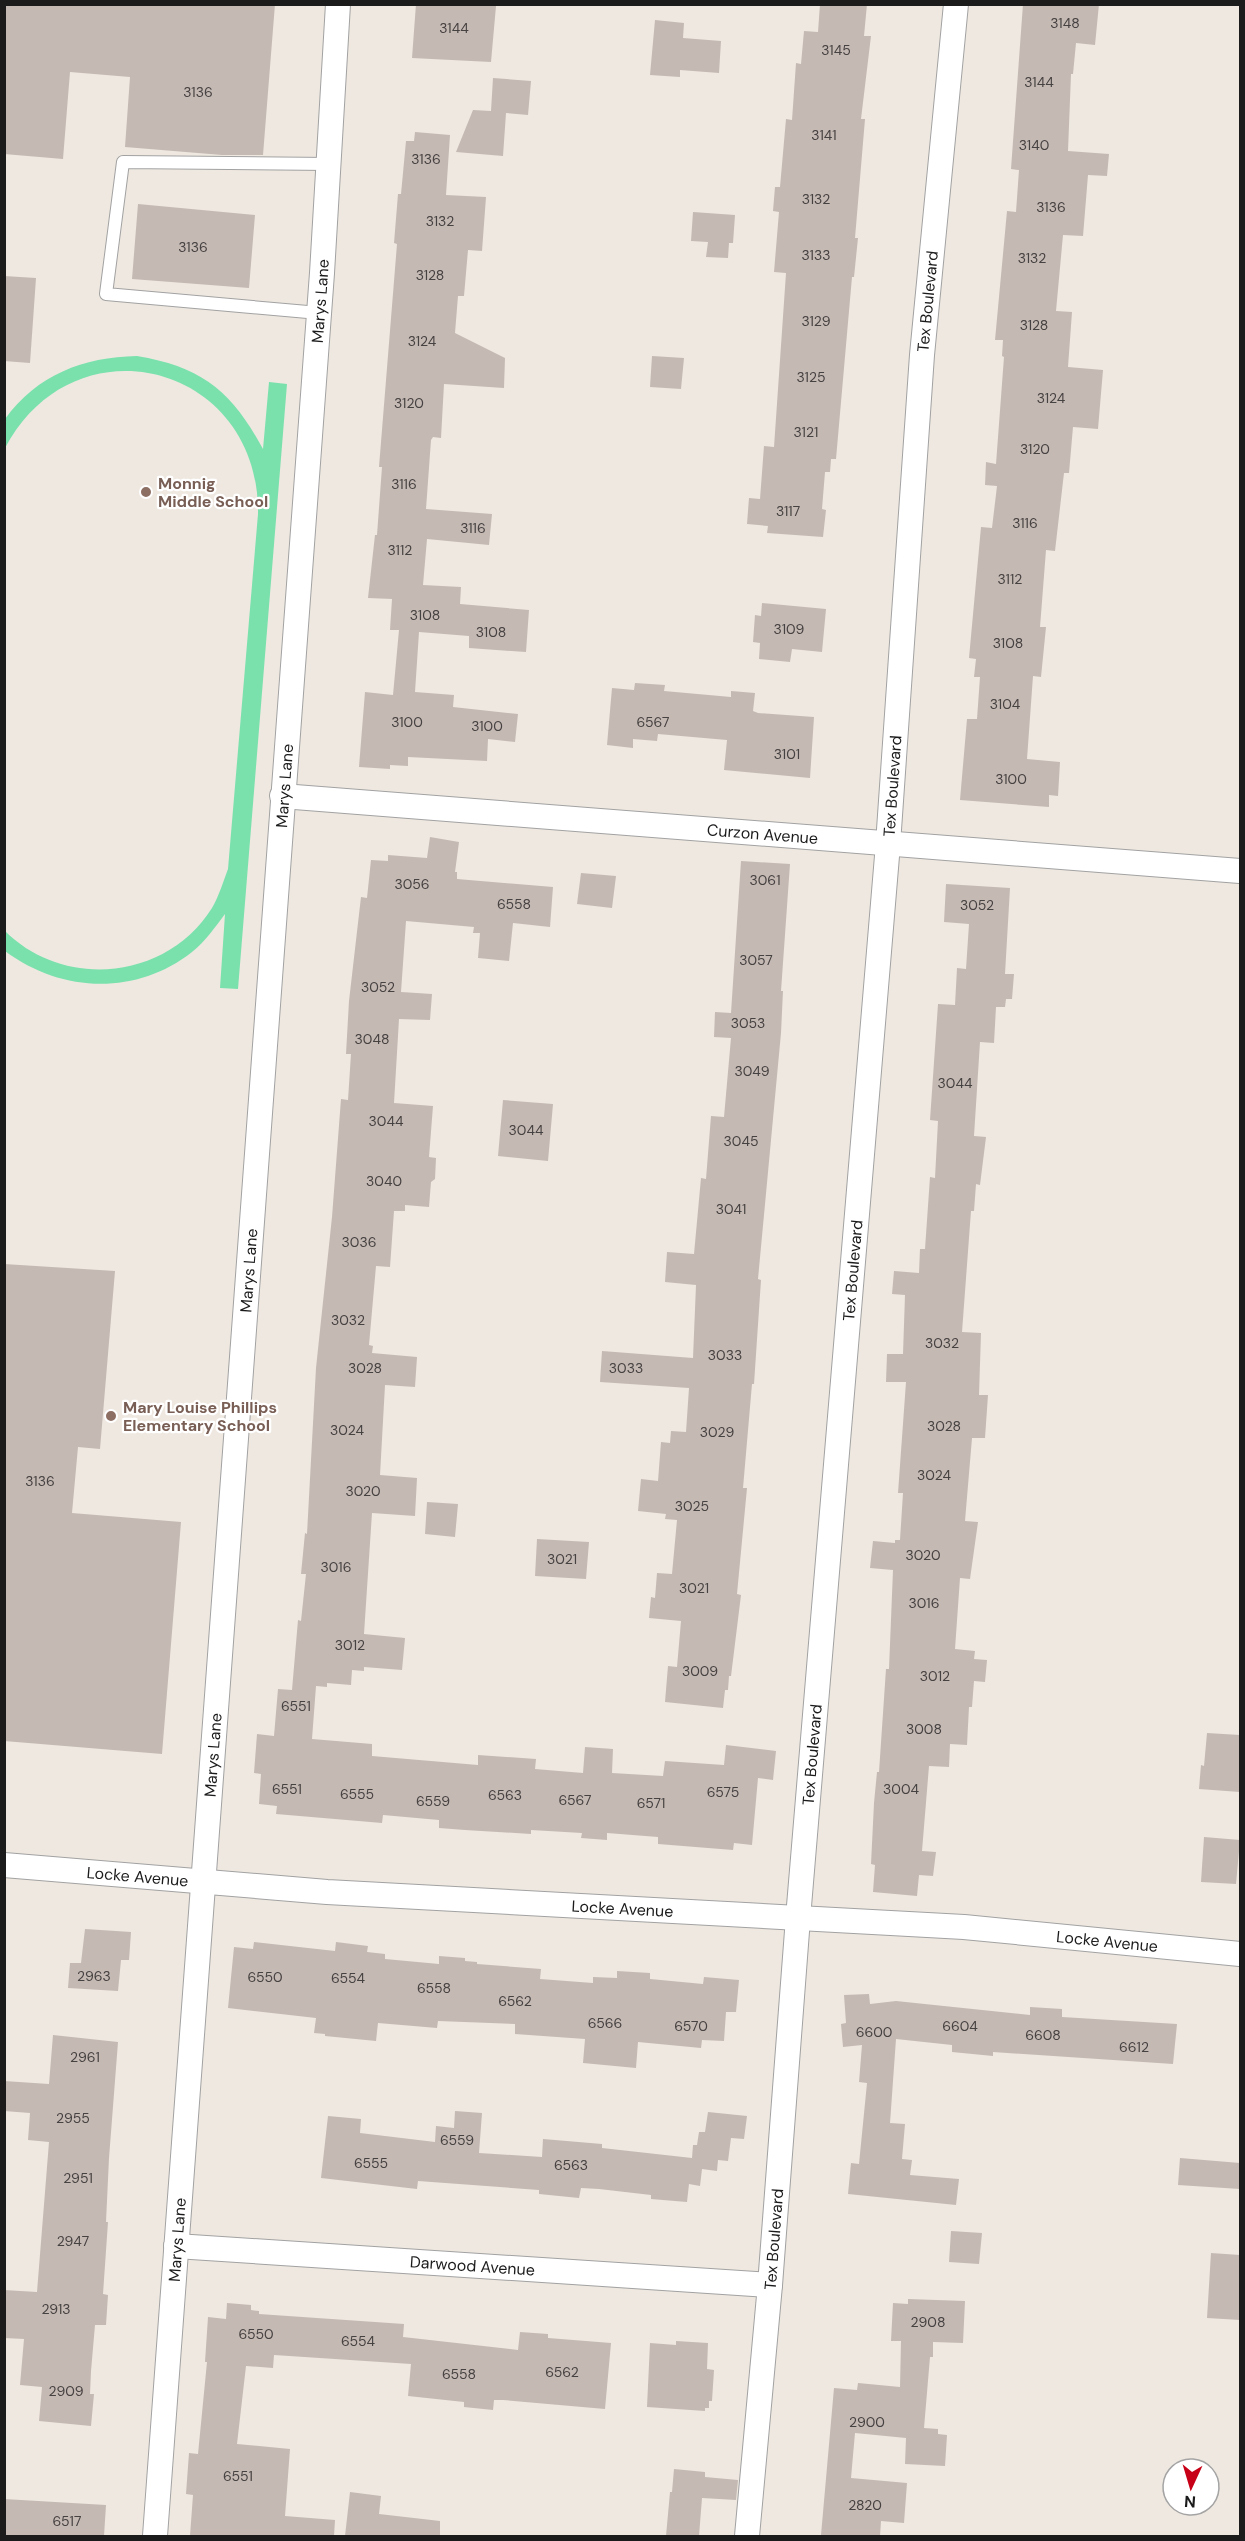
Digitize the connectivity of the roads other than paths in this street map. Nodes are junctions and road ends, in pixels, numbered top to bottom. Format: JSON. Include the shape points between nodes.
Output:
{"nodes":[{"id":1,"x":338,"y":4,"type":"edge"},
{"id":2,"x":956,"y":4,"type":"edge"},
{"id":3,"x":329,"y":164,"type":"junction"},
{"id":4,"x":319,"y":313,"type":"junction"},
{"id":5,"x":282,"y":796,"type":"junction"},
{"id":6,"x":888,"y":844,"type":"junction"},
{"id":7,"x":1240,"y":871,"type":"edge"},
{"id":8,"x":4,"y":1865,"type":"edge"},
{"id":9,"x":202,"y":1882,"type":"junction"},
{"id":10,"x":798,"y":1918,"type":"junction"},
{"id":11,"x":1240,"y":1954,"type":"edge"},
{"id":12,"x":176,"y":2246,"type":"junction"},
{"id":13,"x":770,"y":2284,"type":"junction"},
{"id":14,"x":155,"y":2536,"type":"edge"},
{"id":15,"x":747,"y":2536,"type":"edge"}],
"edges":[{"from":1,"to":3,"type":"street","name":"Marys Lane"},
{"from":2,"to":6,"type":"street","name":"Tex Boulevard","via":[[922,355]]},
{"from":3,"to":4,"type":"street","name":"Marys Lane"},
{"from":3,"to":4,"type":"lane","via":[[123,162],[106,294]]},
{"from":4,"to":5,"type":"street","name":"Marys Lane"},
{"from":5,"to":6,"type":"street","name":"Curzon Avenue"},
{"from":5,"to":9,"type":"street","name":"Marys Lane"},
{"from":6,"to":7,"type":"street","name":"Curzon Avenue"},
{"from":6,"to":10,"type":"street","name":"Tex Boulevard"},
{"from":8,"to":9,"type":"street","name":"Locke Avenue"},
{"from":9,"to":10,"type":"street","name":"Locke Avenue"},
{"from":9,"to":12,"type":"street","name":"Marys Lane"},
{"from":10,"to":11,"type":"street","name":"Locke Avenue","via":[[963,1927]]},
{"from":10,"to":13,"type":"street","name":"Tex Boulevard"},
{"from":12,"to":13,"type":"street","name":"Darwood Avenue"},
{"from":12,"to":14,"type":"street","name":"Marys Lane"},
{"from":13,"to":15,"type":"street","name":"Tex Boulevard"}]}
